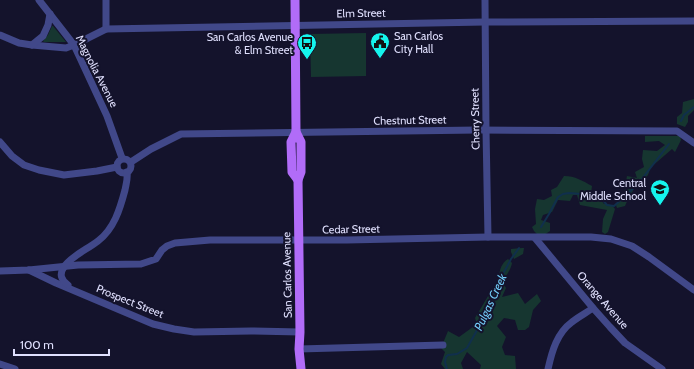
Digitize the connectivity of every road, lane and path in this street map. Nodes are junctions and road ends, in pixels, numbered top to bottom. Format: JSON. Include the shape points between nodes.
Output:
{"nodes":[{"id":1,"x":39,"y":0,"type":"edge"},
{"id":2,"x":106,"y":0,"type":"edge"},
{"id":3,"x":295,"y":0,"type":"edge"},
{"id":4,"x":485,"y":0,"type":"edge"},
{"id":5,"x":50,"y":14,"type":"junction"},
{"id":6,"x":694,"y":21,"type":"edge"},
{"id":7,"x":485,"y":22,"type":"junction"},
{"id":8,"x":295,"y":25,"type":"junction"},
{"id":9,"x":106,"y":29,"type":"junction"},
{"id":10,"x":0,"y":35,"type":"edge"},
{"id":11,"x":32,"y":45,"type":"junction"},
{"id":12,"x":74,"y":45,"type":"junction"},
{"id":13,"x":486,"y":130,"type":"junction"},
{"id":14,"x":296,"y":132,"type":"junction"},
{"id":15,"x":0,"y":142,"type":"edge"},
{"id":16,"x":694,"y":142,"type":"edge"},
{"id":17,"x":122,"y":158,"type":"junction"},
{"id":18,"x":131,"y":162,"type":"junction"},
{"id":19,"x":117,"y":168,"type":"junction"},
{"id":20,"x":127,"y":172,"type":"junction"},
{"id":21,"x":488,"y":237,"type":"junction"},
{"id":22,"x":536,"y":238,"type":"junction"},
{"id":23,"x":299,"y":240,"type":"junction"},
{"id":24,"x":64,"y":267,"type":"junction"},
{"id":25,"x":29,"y":270,"type":"junction"},
{"id":26,"x":0,"y":271,"type":"edge"},
{"id":27,"x":694,"y":290,"type":"edge"},
{"id":28,"x":78,"y":292,"type":"junction"},
{"id":29,"x":593,"y":308,"type":"junction"},
{"id":30,"x":300,"y":332,"type":"junction"},
{"id":31,"x":442,"y":345,"type":"dead end"},
{"id":32,"x":300,"y":349,"type":"junction"},
{"id":33,"x":0,"y":364,"type":"edge"},
{"id":34,"x":15,"y":369,"type":"edge"},
{"id":35,"x":301,"y":369,"type":"edge"},
{"id":36,"x":548,"y":369,"type":"edge"},
{"id":37,"x":662,"y":369,"type":"edge"}],
"edges":[{"from":1,"to":5,"type":"street","name":"Magnolia Avenue"},
{"from":2,"to":9,"type":"street"},
{"from":3,"to":8,"type":"main road","name":"San Carlos Avenue"},
{"from":4,"to":7,"type":"street","name":"Cherry Street"},
{"from":5,"to":11,"type":"street","via":[[43,36]]},
{"from":5,"to":12,"type":"street","name":"Magnolia Avenue"},
{"from":6,"to":7,"type":"street","name":"Elm Street"},
{"from":7,"to":8,"type":"street","name":"Elm Street"},
{"from":7,"to":13,"type":"street","name":"Cherry Street"},
{"from":8,"to":9,"type":"street","name":"Elm Street"},
{"from":8,"to":14,"type":"main road","name":"San Carlos Avenue"},
{"from":9,"to":12,"type":"street","name":"Elm Street"},
{"from":10,"to":11,"type":"street","name":"Elm Street"},
{"from":11,"to":12,"type":"street","name":"Elm Street","via":[[66,48]]},
{"from":12,"to":17,"type":"street","name":"Magnolia Avenue","via":[[107,116]]},
{"from":13,"to":14,"type":"street","name":"Chestnut Street"},
{"from":13,"to":16,"type":"street","name":"Chestnut Street","via":[[677,131]]},
{"from":13,"to":21,"type":"street","name":"Cherry Street"},
{"from":14,"to":18,"type":"street","name":"Chestnut Street","via":[[182,134]]},
{"from":14,"to":23,"type":"main road","name":"San Carlos Avenue","via":[[301,142],[301,172],[298,180]]},
{"from":15,"to":19,"type":"street","via":[[24,166],[39,170],[64,175]]},
{"from":17,"to":18,"type":"street"},
{"from":17,"to":19,"type":"street"},
{"from":18,"to":20,"type":"street","via":[[132,167]]},
{"from":19,"to":20,"type":"street","via":[[122,173]]},
{"from":20,"to":24,"type":"street","via":[[128,178],[120,206],[110,229],[99,241]]},
{"from":21,"to":22,"type":"street","name":"Cedar Street"},
{"from":21,"to":23,"type":"street","name":"Cedar Street"},
{"from":22,"to":27,"type":"street","name":"Cedar Street","via":[[602,237],[622,242],[641,251]]},
{"from":22,"to":29,"type":"street","name":"Orange Avenue"},
{"from":23,"to":24,"type":"street","name":"Cedar Street","via":[[210,240],[175,243],[162,250],[156,259],[141,264]]},
{"from":23,"to":30,"type":"main road","name":"San Carlos Avenue"},
{"from":24,"to":25,"type":"street","name":"Cedar Street"},
{"from":24,"to":28,"type":"street","via":[[62,280]]},
{"from":25,"to":26,"type":"street","name":"Cedar Street"},
{"from":25,"to":28,"type":"street","name":"Prospect Street"},
{"from":28,"to":30,"type":"street","name":"Prospect Street","via":[[153,324],[174,329],[194,332]]},
{"from":29,"to":36,"type":"street","via":[[571,322],[561,333],[551,354]]},
{"from":29,"to":37,"type":"street","name":"Orange Avenue","via":[[625,343]]},
{"from":30,"to":32,"type":"main road","name":"San Carlos Avenue"},
{"from":31,"to":32,"type":"street"},
{"from":32,"to":35,"type":"main road","name":"San Carlos Avenue"},
{"from":33,"to":34,"type":"street"}]}
